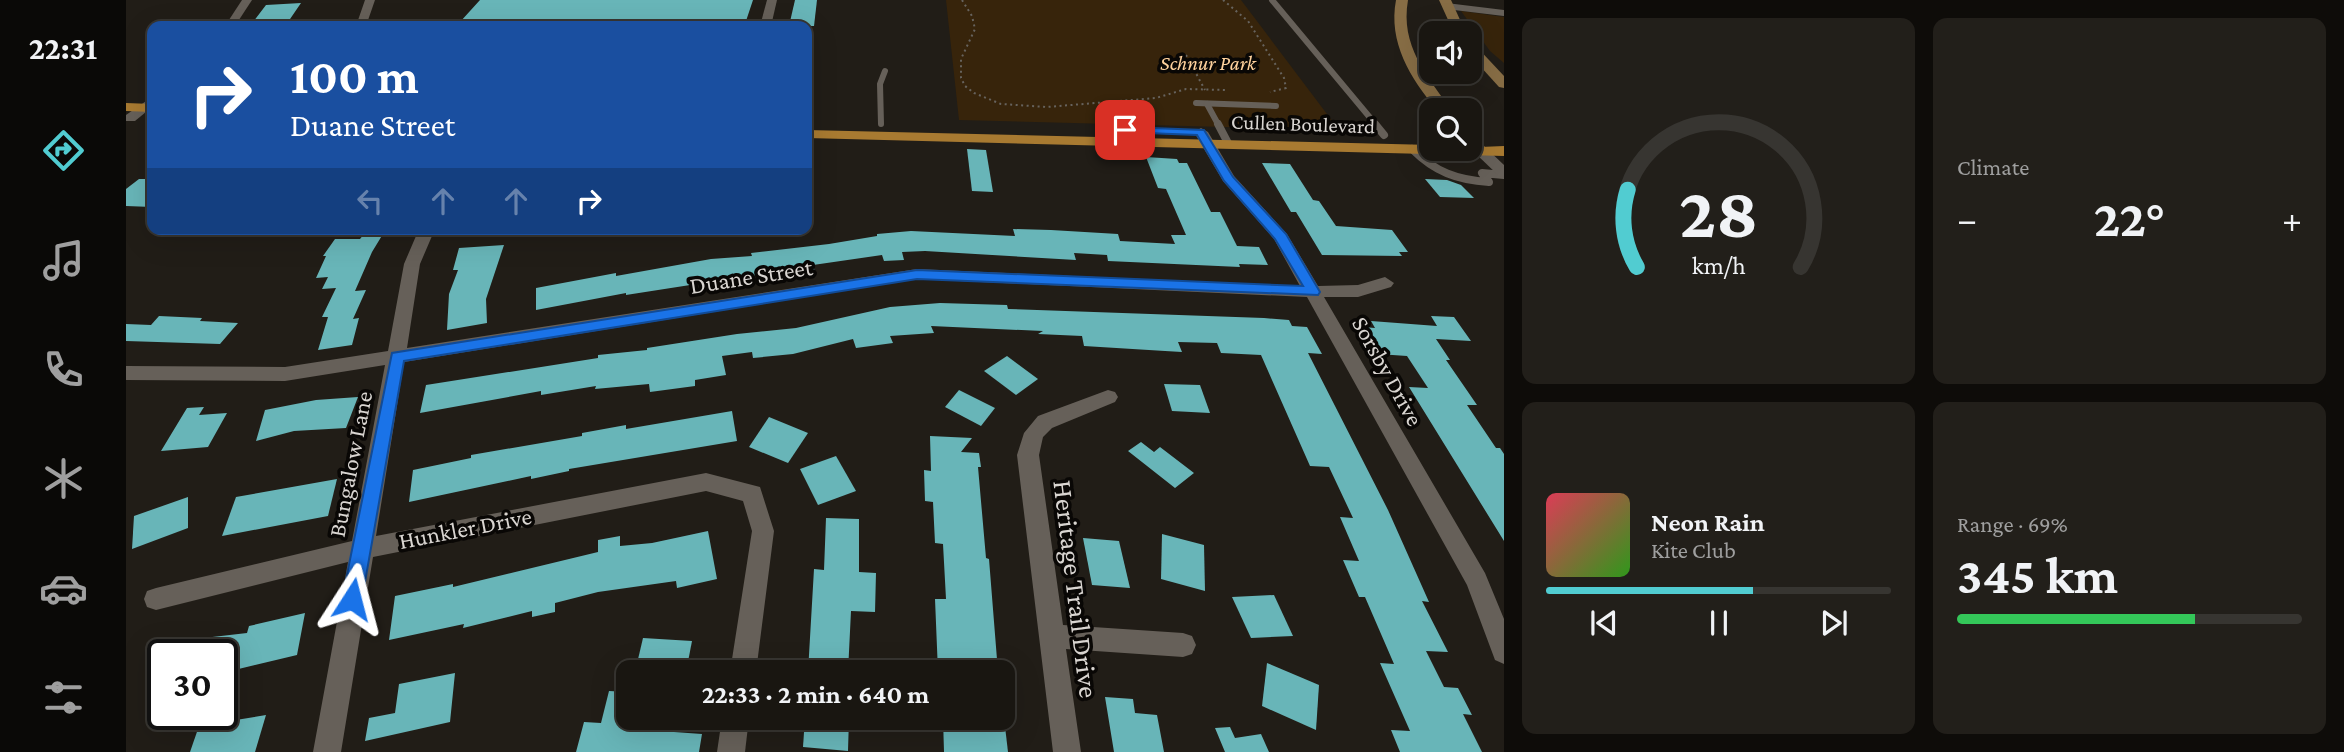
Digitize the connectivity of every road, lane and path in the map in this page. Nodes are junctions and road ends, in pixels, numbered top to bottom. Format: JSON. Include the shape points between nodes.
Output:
{"nodes":[{"id":1,"x":247,"y":0,"type":"edge"},
{"id":2,"x":370,"y":0,"type":"edge"},
{"id":3,"x":772,"y":0,"type":"edge"},
{"id":4,"x":962,"y":0,"type":"edge"},
{"id":5,"x":1223,"y":0,"type":"edge"},
{"id":6,"x":1272,"y":0,"type":"edge"},
{"id":7,"x":1402,"y":0,"type":"edge"},
{"id":8,"x":1445,"y":3,"type":"edge"},
{"id":9,"x":1504,"y":13,"type":"edge"},
{"id":10,"x":233,"y":21,"type":"edge"},
{"id":11,"x":363,"y":21,"type":"edge"},
{"id":12,"x":766,"y":21,"type":"edge"},
{"id":13,"x":1454,"y":21,"type":"edge"},
{"id":14,"x":1186,"y":55,"type":"dead end"},
{"id":15,"x":1482,"y":59,"type":"edge"},
{"id":16,"x":885,"y":71,"type":"dead end"},
{"id":17,"x":1502,"y":79,"type":"edge"},
{"id":18,"x":1205,"y":89,"type":"junction"},
{"id":19,"x":1231,"y":90,"type":"dead end"},
{"id":20,"x":1270,"y":92,"type":"dead end"},
{"id":21,"x":1207,"y":94,"type":"dead end"},
{"id":22,"x":1434,"y":98,"type":"edge"},
{"id":23,"x":1196,"y":103,"type":"dead end"},
{"id":24,"x":1207,"y":104,"type":"junction"},
{"id":25,"x":1276,"y":106,"type":"dead end"},
{"id":26,"x":147,"y":110,"type":"edge"},
{"id":27,"x":127,"y":114,"type":"edge"},
{"id":28,"x":812,"y":122,"type":"edge"},
{"id":29,"x":881,"y":124,"type":"junction"},
{"id":30,"x":975,"y":132,"type":"junction"},
{"id":31,"x":812,"y":134,"type":"edge"},
{"id":32,"x":1384,"y":135,"type":"junction"},
{"id":33,"x":1419,"y":136,"type":"edge"},
{"id":34,"x":1214,"y":138,"type":"junction"},
{"id":35,"x":1504,"y":138,"type":"edge"},
{"id":36,"x":1482,"y":141,"type":"edge"},
{"id":37,"x":1482,"y":145,"type":"edge"},
{"id":38,"x":1419,"y":148,"type":"edge"},
{"id":39,"x":1412,"y":149,"type":"junction"},
{"id":40,"x":1482,"y":151,"type":"edge"},
{"id":41,"x":1504,"y":151,"type":"edge"},
{"id":42,"x":1504,"y":174,"type":"edge"},
{"id":43,"x":424,"y":235,"type":"edge"},
{"id":44,"x":1385,"y":283,"type":"dead end"},
{"id":45,"x":1313,"y":292,"type":"junction"},
{"id":46,"x":397,"y":357,"type":"junction"},
{"id":47,"x":126,"y":373,"type":"edge"},
{"id":48,"x":1108,"y":397,"type":"dead end"},
{"id":49,"x":360,"y":549,"type":"junction"},
{"id":50,"x":156,"y":599,"type":"dead end"},
{"id":51,"x":1052,"y":636,"type":"junction"},
{"id":52,"x":1184,"y":645,"type":"dead end"},
{"id":53,"x":1504,"y":651,"type":"edge"},
{"id":54,"x":745,"y":660,"type":"edge"},
{"id":55,"x":735,"y":730,"type":"edge"},
{"id":56,"x":327,"y":752,"type":"edge"},
{"id":57,"x":732,"y":752,"type":"edge"},
{"id":58,"x":1067,"y":752,"type":"edge"}],
"edges":[{"from":1,"to":10,"type":"street"},
{"from":2,"to":11,"type":"street"},
{"from":3,"to":12,"type":"street"},
{"from":4,"to":18,"type":"path","via":[[975,29],[961,60],[961,78],[965,86],[990,100],[1047,107]]},
{"from":5,"to":20,"type":"path","via":[[1248,21],[1284,78],[1286,88]]},
{"from":6,"to":32,"type":"lane"},
{"from":7,"to":22,"type":"main road","via":[[1400,27],[1409,58]]},
{"from":8,"to":9,"type":"lane"},
{"from":8,"to":13,"type":"main road"},
{"from":14,"to":18,"type":"path"},
{"from":15,"to":17,"type":"main road"},
{"from":16,"to":29,"type":"lane","via":[[880,84]]},
{"from":18,"to":19,"type":"path"},
{"from":18,"to":21,"type":"path"},
{"from":23,"to":24,"type":"lane"},
{"from":24,"to":25,"type":"lane"},
{"from":24,"to":34,"type":"lane"},
{"from":26,"to":27,"type":"main road"},
{"from":28,"to":29,"type":"main road","name":"Cullen Boulevard"},
{"from":29,"to":30,"type":"main road","name":"Cullen Boulevard"},
{"from":30,"to":31,"type":"main road","name":"Cullen Boulevard"},
{"from":30,"to":34,"type":"main road","name":"Cullen Boulevard"},
{"from":32,"to":33,"type":"main road","name":"Cullen Boulevard"},
{"from":32,"to":34,"type":"main road","name":"Cullen Boulevard"},
{"from":34,"to":39,"type":"main road","name":"Cullen Boulevard"},
{"from":34,"to":45,"type":"street","name":"Sorsby Drive","via":[[1228,178],[1281,237]]},
{"from":35,"to":36,"type":"main road","name":"Cullen Boulevard"},
{"from":37,"to":41,"type":"main road","name":"Cullen Boulevard"},
{"from":38,"to":39,"type":"main road","name":"Cullen Boulevard"},
{"from":39,"to":42,"type":"lane","via":[[1436,171],[1469,181],[1489,182],[1482,173]]},
{"from":40,"to":42,"type":"street"},
{"from":43,"to":46,"type":"street","name":"Bungalow Lane","via":[[412,264]]},
{"from":44,"to":45,"type":"street","name":"Duane Street","via":[[1358,291]]},
{"from":45,"to":46,"type":"street","name":"Duane Street","via":[[917,274]]},
{"from":45,"to":53,"type":"street","name":"Sorsby Drive","via":[[1477,581]]},
{"from":46,"to":47,"type":"street","name":"Duane Street","via":[[285,374]]},
{"from":46,"to":49,"type":"street","name":"Bungalow Lane"},
{"from":48,"to":51,"type":"street","name":"Heritage Trail Drive","via":[[1045,422],[1034,433],[1028,455]]},
{"from":49,"to":50,"type":"street","name":"Hunkler Drive"},
{"from":49,"to":54,"type":"street","name":"Hunkler Drive","via":[[705,482],[752,494],[763,531]]},
{"from":49,"to":56,"type":"street","name":"Bungalow Lane"},
{"from":51,"to":52,"type":"street"},
{"from":51,"to":58,"type":"street","name":"Heritage Trail Drive"},
{"from":55,"to":57,"type":"street"}]}
